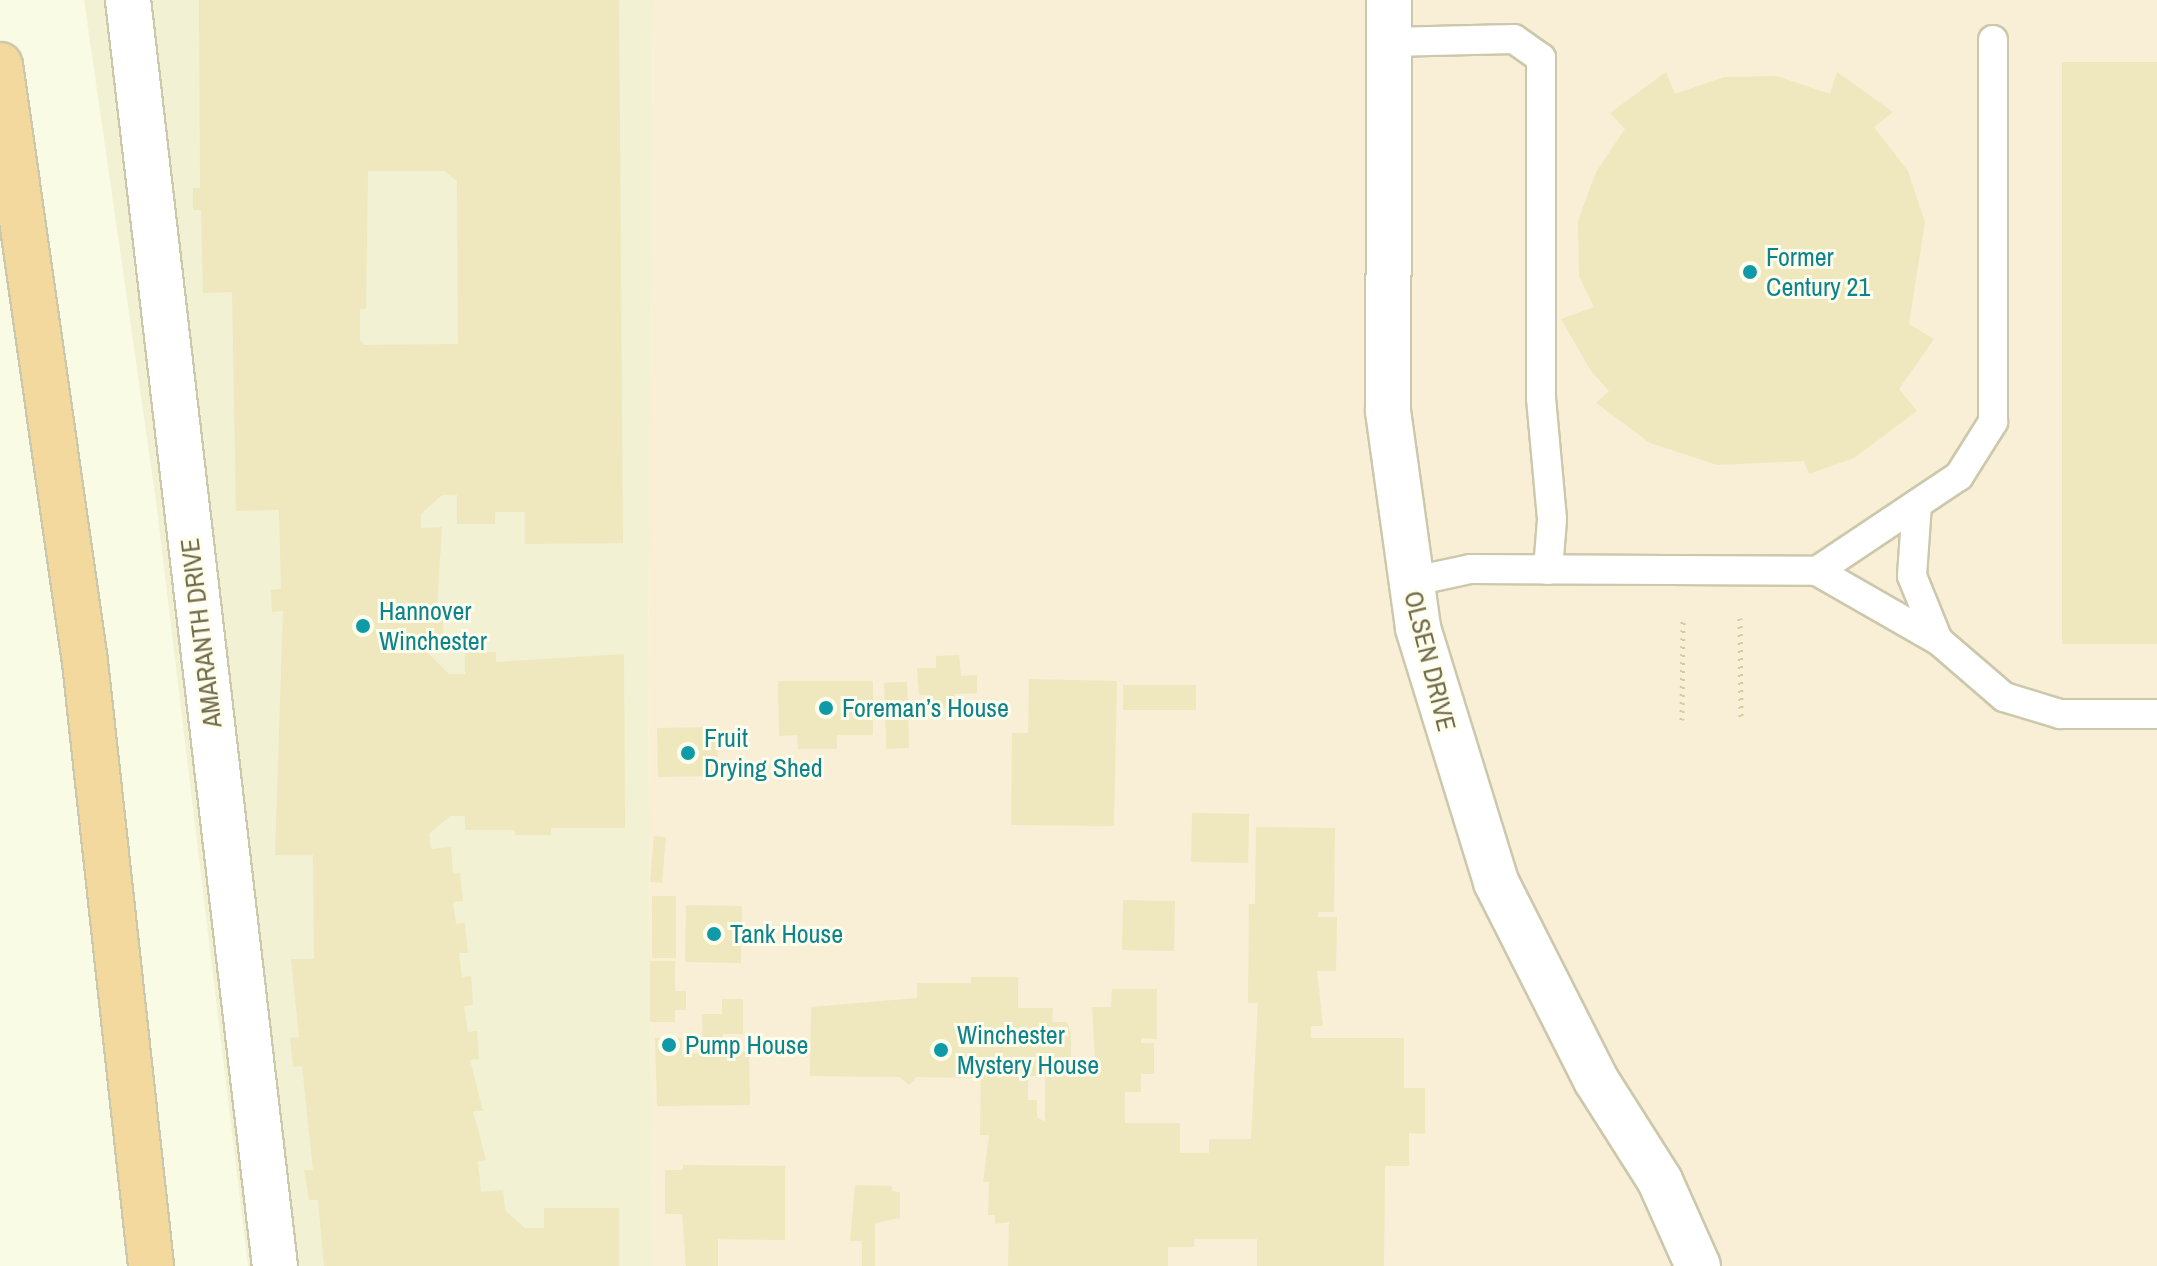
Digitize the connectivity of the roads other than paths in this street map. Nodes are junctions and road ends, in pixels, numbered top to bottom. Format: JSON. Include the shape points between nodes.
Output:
{"nodes":[{"id":1,"x":128,"y":0,"type":"edge"},
{"id":2,"x":1389,"y":21,"type":"edge"},
{"id":3,"x":1993,"y":40,"type":"dead end"},
{"id":4,"x":0,"y":65,"type":"edge"},
{"id":5,"x":1917,"y":504,"type":"junction"},
{"id":6,"x":1548,"y":570,"type":"junction"},
{"id":7,"x":1817,"y":571,"type":"junction"},
{"id":8,"x":1410,"y":582,"type":"junction"},
{"id":9,"x":1939,"y":641,"type":"junction"},
{"id":10,"x":2157,"y":714,"type":"edge"},
{"id":11,"x":151,"y":1266,"type":"edge"},
{"id":12,"x":275,"y":1266,"type":"edge"},
{"id":13,"x":1698,"y":1266,"type":"edge"}],
"edges":[{"from":1,"to":12,"type":"street","name":"AMARANTH DRIVE"},
{"from":2,"to":6,"type":"lane","via":[[1514,39],[1541,58],[1541,398],[1552,520]]},
{"from":2,"to":8,"type":"street","name":"OLSEN DRIVE","via":[[1388,411]]},
{"from":3,"to":5,"type":"lane","via":[[1993,422],[1959,476]]},
{"from":4,"to":11,"type":"highway","via":[[85,662]]},
{"from":5,"to":7,"type":"lane"},
{"from":5,"to":9,"type":"lane","via":[[1912,576]]},
{"from":6,"to":7,"type":"lane"},
{"from":6,"to":8,"type":"lane","via":[[1470,569]]},
{"from":7,"to":9,"type":"lane"},
{"from":8,"to":13,"type":"street","name":"OLSEN DRIVE","via":[[1456,761],[1496,882],[1596,1080],[1660,1181]]},
{"from":9,"to":10,"type":"lane","via":[[2004,697],[2060,714]]}]}
